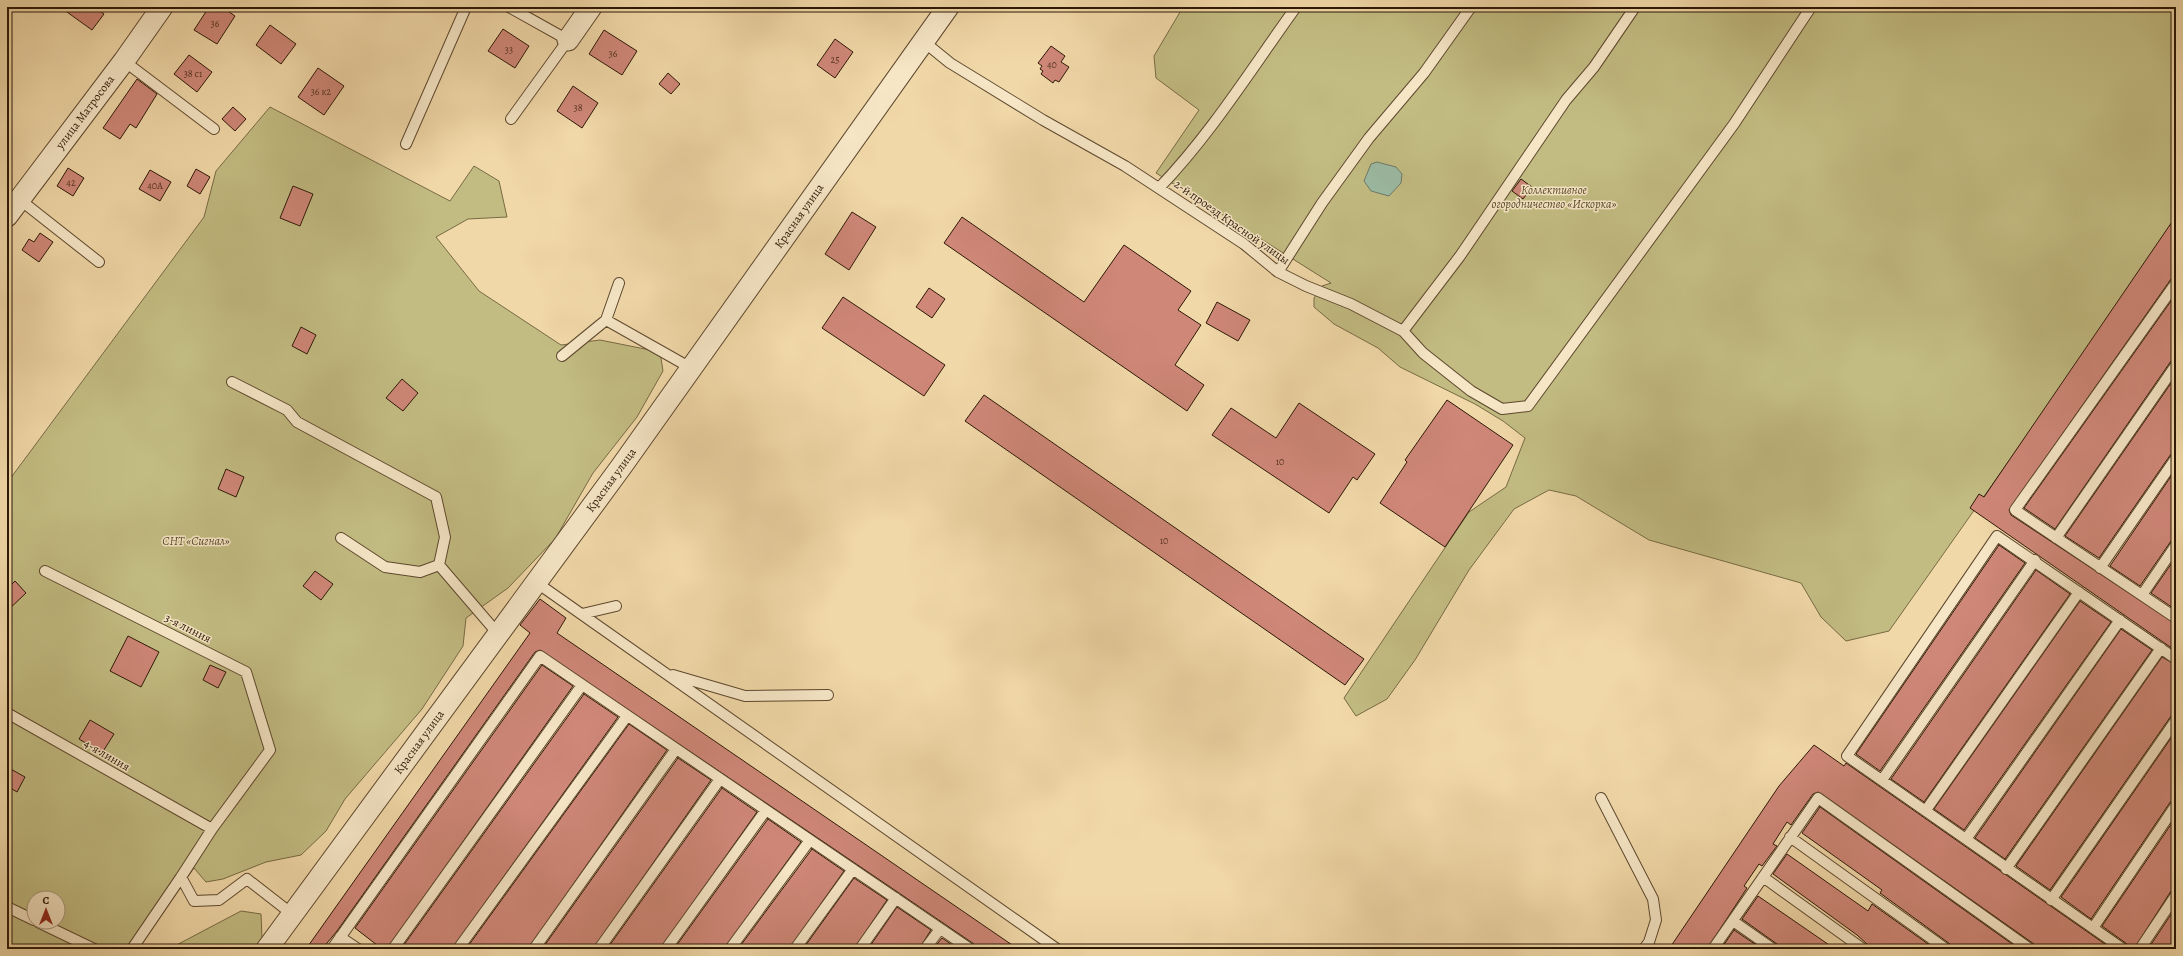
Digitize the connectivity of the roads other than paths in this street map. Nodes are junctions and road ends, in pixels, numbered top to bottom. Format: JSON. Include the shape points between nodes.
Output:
{"nodes":[{"id":1,"x":162,"y":7,"type":"edge"},
{"id":2,"x":466,"y":7,"type":"edge"},
{"id":3,"x":509,"y":7,"type":"edge"},
{"id":4,"x":591,"y":7,"type":"edge"},
{"id":5,"x":948,"y":7,"type":"edge"},
{"id":6,"x":1296,"y":7,"type":"edge"},
{"id":7,"x":1471,"y":7,"type":"edge"},
{"id":8,"x":1635,"y":7,"type":"edge"},
{"id":9,"x":1811,"y":7,"type":"edge"},
{"id":10,"x":568,"y":40,"type":"junction"},
{"id":11,"x":923,"y":41,"type":"junction"},
{"id":12,"x":124,"y":61,"type":"junction"},
{"id":13,"x":512,"y":120,"type":"dead end"},
{"id":14,"x":214,"y":129,"type":"dead end"},
{"id":15,"x":406,"y":144,"type":"dead end"},
{"id":16,"x":1159,"y":188,"type":"junction"},
{"id":17,"x":19,"y":199,"type":"junction"},
{"id":18,"x":7,"y":216,"type":"edge"},
{"id":19,"x":99,"y":262,"type":"dead end"},
{"id":20,"x":1278,"y":272,"type":"junction"},
{"id":21,"x":619,"y":283,"type":"dead end"},
{"id":22,"x":2176,"y":283,"type":"edge"},
{"id":23,"x":606,"y":320,"type":"junction"},
{"id":24,"x":1403,"y":331,"type":"junction"},
{"id":25,"x":562,"y":356,"type":"dead end"},
{"id":26,"x":2176,"y":365,"type":"edge"},
{"id":27,"x":691,"y":368,"type":"junction"},
{"id":28,"x":232,"y":382,"type":"dead end"},
{"id":29,"x":2176,"y":458,"type":"edge"},
{"id":30,"x":341,"y":538,"type":"dead end"},
{"id":31,"x":2056,"y":538,"type":"junction"},
{"id":32,"x":2176,"y":545,"type":"edge"},
{"id":33,"x":2035,"y":560,"type":"junction"},
{"id":34,"x":439,"y":565,"type":"junction"},
{"id":35,"x":2100,"y":568,"type":"junction"},
{"id":36,"x":45,"y":571,"type":"dead end"},
{"id":37,"x":538,"y":583,"type":"junction"},
{"id":38,"x":2079,"y":592,"type":"junction"},
{"id":39,"x":2142,"y":595,"type":"junction"},
{"id":40,"x":616,"y":606,"type":"dead end"},
{"id":41,"x":582,"y":614,"type":"junction"},
{"id":42,"x":2176,"y":618,"type":"edge"},
{"id":43,"x":2120,"y":620,"type":"junction"},
{"id":44,"x":499,"y":634,"type":"junction"},
{"id":45,"x":2161,"y":648,"type":"junction"},
{"id":46,"x":2176,"y":659,"type":"edge"},
{"id":47,"x":665,"y":673,"type":"junction"},
{"id":48,"x":582,"y":685,"type":"junction"},
{"id":49,"x":828,"y":694,"type":"dead end"},
{"id":50,"x":7,"y":713,"type":"edge"},
{"id":51,"x":627,"y":716,"type":"junction"},
{"id":52,"x":2176,"y":720,"type":"edge"},
{"id":53,"x":676,"y":749,"type":"junction"},
{"id":54,"x":720,"y":779,"type":"junction"},
{"id":55,"x":1882,"y":780,"type":"junction"},
{"id":56,"x":1601,"y":798,"type":"dead end"},
{"id":57,"x":2176,"y":805,"type":"edge"},
{"id":58,"x":766,"y":810,"type":"junction"},
{"id":59,"x":1926,"y":810,"type":"junction"},
{"id":60,"x":212,"y":829,"type":"junction"},
{"id":61,"x":1790,"y":838,"type":"junction"},
{"id":62,"x":1966,"y":839,"type":"junction"},
{"id":63,"x":810,"y":840,"type":"junction"},
{"id":64,"x":2006,"y":868,"type":"junction"},
{"id":65,"x":853,"y":869,"type":"junction"},
{"id":66,"x":181,"y":877,"type":"junction"},
{"id":67,"x":1763,"y":877,"type":"junction"},
{"id":68,"x":2176,"y":895,"type":"edge"},
{"id":69,"x":896,"y":898,"type":"junction"},
{"id":70,"x":2051,"y":900,"type":"junction"},
{"id":71,"x":7,"y":907,"type":"edge"},
{"id":72,"x":292,"y":914,"type":"junction"},
{"id":73,"x":26,"y":916,"type":"edge"},
{"id":74,"x":1733,"y":921,"type":"junction"},
{"id":75,"x":940,"y":928,"type":"junction"},
{"id":76,"x":2093,"y":928,"type":"junction"},
{"id":77,"x":55,"y":930,"type":"edge"},
{"id":78,"x":340,"y":936,"type":"junction"},
{"id":79,"x":94,"y":949,"type":"edge"},
{"id":80,"x":132,"y":949,"type":"edge"},
{"id":81,"x":267,"y":949,"type":"edge"},
{"id":82,"x":332,"y":949,"type":"edge"},
{"id":83,"x":358,"y":949,"type":"edge"},
{"id":84,"x":393,"y":949,"type":"edge"},
{"id":85,"x":458,"y":949,"type":"edge"},
{"id":86,"x":534,"y":949,"type":"edge"},
{"id":87,"x":599,"y":949,"type":"edge"},
{"id":88,"x":666,"y":949,"type":"edge"},
{"id":89,"x":730,"y":949,"type":"edge"},
{"id":90,"x":795,"y":949,"type":"edge"},
{"id":91,"x":860,"y":949,"type":"edge"},
{"id":92,"x":925,"y":949,"type":"edge"},
{"id":93,"x":970,"y":949,"type":"edge"},
{"id":94,"x":1057,"y":949,"type":"edge"},
{"id":95,"x":1644,"y":949,"type":"edge"},
{"id":96,"x":1713,"y":949,"type":"edge"},
{"id":97,"x":1773,"y":949,"type":"edge"},
{"id":98,"x":1863,"y":949,"type":"edge"},
{"id":99,"x":1946,"y":949,"type":"edge"},
{"id":100,"x":2030,"y":949,"type":"edge"},
{"id":101,"x":2123,"y":949,"type":"edge"},
{"id":102,"x":2140,"y":949,"type":"edge"}],
"edges":[{"from":1,"to":12,"type":"street","name":"улица Матросова"},
{"from":2,"to":15,"type":"lane"},
{"from":3,"to":10,"type":"lane"},
{"from":4,"to":10,"type":"street"},
{"from":5,"to":11,"type":"street","name":"Красная улица"},
{"from":6,"to":16,"type":"lane","via":[[1211,125]]},
{"from":7,"to":20,"type":"lane","via":[[1424,73],[1369,138],[1322,203]]},
{"from":8,"to":24,"type":"lane","via":[[1594,67],[1566,100],[1460,256]]},
{"from":9,"to":24,"type":"lane","name":"2-й проезд Красной улицы","via":[[1734,124],[1528,406],[1502,409],[1496,406],[1424,353]]},
{"from":10,"to":13,"type":"lane"},
{"from":11,"to":16,"type":"lane","name":"2-й проезд Красной улицы","via":[[950,63]]},
{"from":11,"to":27,"type":"street","name":"Красная улица"},
{"from":12,"to":14,"type":"lane"},
{"from":12,"to":17,"type":"street","name":"улица Матросова"},
{"from":16,"to":20,"type":"lane","name":"2-й проезд Красной улицы","via":[[1244,244]]},
{"from":17,"to":18,"type":"street","name":"улица Матросова"},
{"from":17,"to":19,"type":"lane"},
{"from":20,"to":24,"type":"lane","name":"2-й проезд Красной улицы","via":[[1351,304]]},
{"from":21,"to":23,"type":"lane"},
{"from":22,"to":31,"type":"lane","via":[[2015,510]]},
{"from":23,"to":25,"type":"lane"},
{"from":23,"to":27,"type":"lane"},
{"from":26,"to":31,"type":"lane"},
{"from":27,"to":37,"type":"street","name":"Красная улица"},
{"from":28,"to":34,"type":"lane","via":[[286,410],[296,422],[436,497],[445,538]]},
{"from":29,"to":35,"type":"lane"},
{"from":30,"to":34,"type":"lane","via":[[385,567],[420,572]]},
{"from":31,"to":35,"type":"lane"},
{"from":32,"to":39,"type":"lane"},
{"from":33,"to":38,"type":"lane"},
{"from":33,"to":55,"type":"lane"},
{"from":33,"to":55,"type":"lane","via":[[1997,536],[1847,756]]},
{"from":34,"to":44,"type":"lane"},
{"from":35,"to":39,"type":"lane"},
{"from":36,"to":60,"type":"lane","name":"3-я линия","via":[[246,672],[270,750]]},
{"from":37,"to":41,"type":"lane"},
{"from":37,"to":44,"type":"street","name":"Красная улица"},
{"from":38,"to":43,"type":"lane"},
{"from":38,"to":59,"type":"lane"},
{"from":39,"to":42,"type":"lane"},
{"from":40,"to":41,"type":"lane"},
{"from":41,"to":47,"type":"lane"},
{"from":43,"to":45,"type":"lane"},
{"from":43,"to":62,"type":"lane"},
{"from":44,"to":72,"type":"street","name":"Красная улица"},
{"from":45,"to":46,"type":"lane"},
{"from":45,"to":64,"type":"lane"},
{"from":47,"to":49,"type":"lane","via":[[745,696]]},
{"from":47,"to":94,"type":"lane"},
{"from":48,"to":51,"type":"lane"},
{"from":48,"to":78,"type":"lane","via":[[540,656]]},
{"from":48,"to":84,"type":"lane"},
{"from":50,"to":60,"type":"lane","name":"4-я линия"},
{"from":51,"to":53,"type":"lane"},
{"from":51,"to":85,"type":"lane"},
{"from":52,"to":70,"type":"lane"},
{"from":53,"to":54,"type":"lane"},
{"from":53,"to":86,"type":"lane"},
{"from":54,"to":58,"type":"lane"},
{"from":54,"to":87,"type":"lane"},
{"from":55,"to":59,"type":"lane"},
{"from":56,"to":95,"type":"lane","via":[[1654,899],[1656,920]]},
{"from":57,"to":76,"type":"lane"},
{"from":58,"to":63,"type":"lane"},
{"from":58,"to":88,"type":"lane"},
{"from":59,"to":62,"type":"lane"},
{"from":60,"to":66,"type":"lane"},
{"from":61,"to":67,"type":"lane"},
{"from":61,"to":99,"type":"lane"},
{"from":61,"to":100,"type":"lane","via":[[1818,798]]},
{"from":62,"to":64,"type":"lane"},
{"from":63,"to":65,"type":"lane"},
{"from":63,"to":89,"type":"lane"},
{"from":64,"to":70,"type":"lane"},
{"from":65,"to":69,"type":"lane"},
{"from":65,"to":90,"type":"lane"},
{"from":66,"to":72,"type":"lane","via":[[194,901],[219,900],[247,879]]},
{"from":66,"to":80,"type":"lane"},
{"from":67,"to":74,"type":"lane"},
{"from":67,"to":98,"type":"lane"},
{"from":68,"to":102,"type":"lane"},
{"from":69,"to":75,"type":"lane"},
{"from":69,"to":91,"type":"lane"},
{"from":70,"to":76,"type":"lane"},
{"from":71,"to":73,"type":"lane"},
{"from":72,"to":81,"type":"street","name":"Красная улица"},
{"from":74,"to":96,"type":"lane"},
{"from":74,"to":97,"type":"lane"},
{"from":75,"to":92,"type":"lane"},
{"from":75,"to":93,"type":"lane"},
{"from":76,"to":101,"type":"lane"},
{"from":77,"to":79,"type":"lane"},
{"from":78,"to":82,"type":"lane"},
{"from":78,"to":83,"type":"lane"}]}
